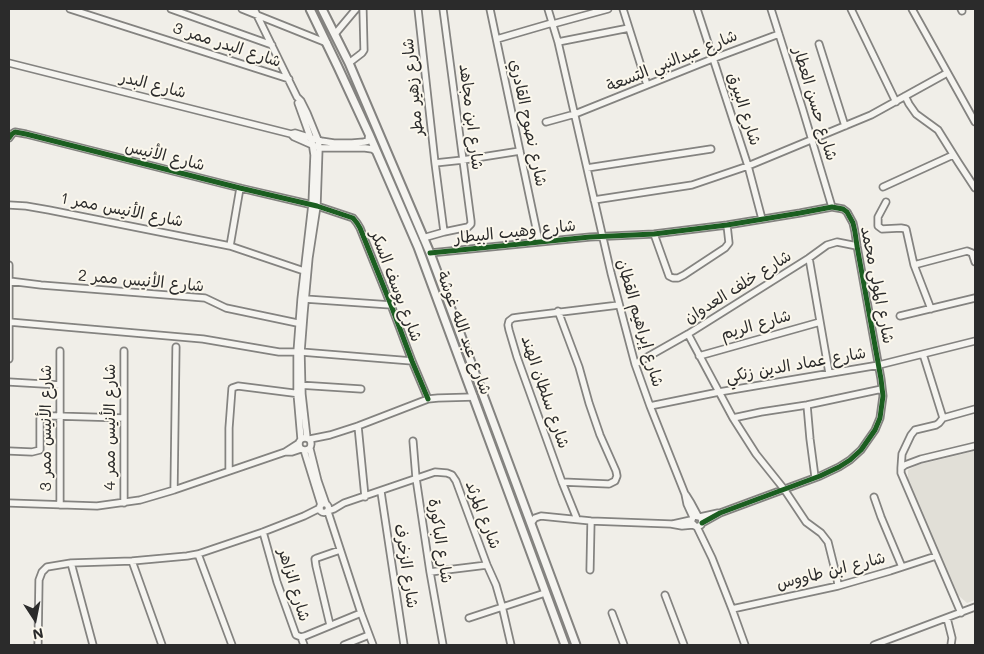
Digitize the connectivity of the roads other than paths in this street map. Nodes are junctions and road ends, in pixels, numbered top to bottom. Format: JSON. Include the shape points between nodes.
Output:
{"nodes":[{"id":1,"x":70,"y":9,"type":"edge"},
{"id":2,"x":171,"y":9,"type":"edge"},
{"id":3,"x":242,"y":9,"type":"edge"},
{"id":4,"x":254,"y":9,"type":"edge"},
{"id":5,"x":310,"y":9,"type":"edge"},
{"id":6,"x":322,"y":9,"type":"edge"},
{"id":7,"x":356,"y":9,"type":"edge"},
{"id":8,"x":363,"y":9,"type":"edge"},
{"id":9,"x":418,"y":9,"type":"edge"},
{"id":10,"x":443,"y":9,"type":"edge"},
{"id":11,"x":490,"y":9,"type":"edge"},
{"id":12,"x":548,"y":9,"type":"edge"},
{"id":13,"x":608,"y":9,"type":"edge"},
{"id":14,"x":623,"y":9,"type":"edge"},
{"id":15,"x":697,"y":9,"type":"edge"},
{"id":16,"x":771,"y":9,"type":"edge"},
{"id":17,"x":852,"y":9,"type":"edge"},
{"id":18,"x":912,"y":9,"type":"edge"},
{"id":19,"x":258,"y":16,"type":"junction"},
{"id":20,"x":553,"y":23,"type":"junction"},
{"id":21,"x":629,"y":28,"type":"junction"},
{"id":22,"x":335,"y":34,"type":"junction"},
{"id":23,"x":779,"y":34,"type":"junction"},
{"id":24,"x":496,"y":39,"type":"junction"},
{"id":25,"x":558,"y":42,"type":"junction"},
{"id":26,"x":327,"y":44,"type":"junction"},
{"id":27,"x":819,"y":44,"type":"dead end"},
{"id":28,"x":272,"y":45,"type":"junction"},
{"id":29,"x":712,"y":60,"type":"junction"},
{"id":30,"x":9,"y":63,"type":"edge"},
{"id":31,"x":348,"y":63,"type":"junction"},
{"id":32,"x":947,"y":73,"type":"junction"},
{"id":33,"x":289,"y":79,"type":"junction"},
{"id":34,"x":647,"y":85,"type":"junction"},
{"id":35,"x":905,"y":96,"type":"junction"},
{"id":36,"x":896,"y":102,"type":"junction"},
{"id":37,"x":576,"y":114,"type":"junction"},
{"id":38,"x":546,"y":122,"type":"dead end"},
{"id":39,"x":975,"y":122,"type":"edge"},
{"id":40,"x":845,"y":126,"type":"junction"},
{"id":41,"x":291,"y":134,"type":"junction"},
{"id":42,"x":369,"y":134,"type":"junction"},
{"id":43,"x":9,"y":138,"type":"edge"},
{"id":44,"x":314,"y":139,"type":"junction"},
{"id":45,"x":812,"y":140,"type":"junction"},
{"id":46,"x":316,"y":147,"type":"junction"},
{"id":47,"x":711,"y":149,"type":"dead end"},
{"id":48,"x":520,"y":151,"type":"junction"},
{"id":49,"x":377,"y":152,"type":"junction"},
{"id":50,"x":953,"y":155,"type":"junction"},
{"id":51,"x":463,"y":160,"type":"junction"},
{"id":52,"x":435,"y":163,"type":"junction"},
{"id":53,"x":748,"y":166,"type":"junction"},
{"id":54,"x":587,"y":168,"type":"junction"},
{"id":55,"x":883,"y":187,"type":"dead end"},
{"id":56,"x":240,"y":188,"type":"junction"},
{"id":57,"x":975,"y":188,"type":"edge"},
{"id":58,"x":594,"y":200,"type":"junction"},
{"id":59,"x":886,"y":202,"type":"dead end"},
{"id":60,"x":9,"y":205,"type":"edge"},
{"id":61,"x":315,"y":205,"type":"junction"},
{"id":62,"x":832,"y":207,"type":"junction"},
{"id":63,"x":762,"y":219,"type":"junction"},
{"id":64,"x":727,"y":225,"type":"junction"},
{"id":65,"x":444,"y":232,"type":"junction"},
{"id":66,"x":654,"y":234,"type":"junction"},
{"id":67,"x":602,"y":236,"type":"junction"},
{"id":68,"x":423,"y":238,"type":"junction"},
{"id":69,"x":539,"y":242,"type":"junction"},
{"id":70,"x":230,"y":246,"type":"junction"},
{"id":71,"x":857,"y":246,"type":"junction"},
{"id":72,"x":430,"y":253,"type":"junction"},
{"id":73,"x":809,"y":258,"type":"junction"},
{"id":74,"x":975,"y":262,"type":"edge"},
{"id":75,"x":9,"y":265,"type":"edge"},
{"id":76,"x":914,"y":265,"type":"junction"},
{"id":77,"x":304,"y":271,"type":"junction"},
{"id":78,"x":9,"y":281,"type":"edge"},
{"id":79,"x":975,"y":298,"type":"edge"},
{"id":80,"x":305,"y":299,"type":"junction"},
{"id":81,"x":391,"y":305,"type":"junction"},
{"id":82,"x":619,"y":305,"type":"junction"},
{"id":83,"x":931,"y":309,"type":"junction"},
{"id":84,"x":558,"y":312,"type":"junction"},
{"id":85,"x":900,"y":316,"type":"dead end"},
{"id":86,"x":9,"y":322,"type":"edge"},
{"id":87,"x":820,"y":322,"type":"junction"},
{"id":88,"x":301,"y":323,"type":"junction"},
{"id":89,"x":688,"y":334,"type":"junction"},
{"id":90,"x":975,"y":341,"type":"edge"},
{"id":91,"x":176,"y":347,"type":"dead end"},
{"id":92,"x":60,"y":350,"type":"dead end"},
{"id":93,"x":124,"y":351,"type":"dead end"},
{"id":94,"x":299,"y":352,"type":"junction"},
{"id":95,"x":923,"y":354,"type":"junction"},
{"id":96,"x":700,"y":356,"type":"junction"},
{"id":97,"x":9,"y":359,"type":"edge"},
{"id":98,"x":412,"y":361,"type":"junction"},
{"id":99,"x":635,"y":364,"type":"junction"},
{"id":100,"x":879,"y":365,"type":"junction"},
{"id":101,"x":829,"y":374,"type":"junction"},
{"id":102,"x":9,"y":382,"type":"edge"},
{"id":103,"x":299,"y":384,"type":"junction"},
{"id":104,"x":60,"y":385,"type":"junction"},
{"id":105,"x":361,"y":389,"type":"dead end"},
{"id":106,"x":882,"y":389,"type":"junction"},
{"id":107,"x":719,"y":392,"type":"junction"},
{"id":108,"x":300,"y":393,"type":"junction"},
{"id":109,"x":474,"y":397,"type":"junction"},
{"id":110,"x":428,"y":399,"type":"junction"},
{"id":111,"x":807,"y":405,"type":"junction"},
{"id":112,"x":650,"y":406,"type":"junction"},
{"id":113,"x":975,"y":409,"type":"edge"},
{"id":114,"x":60,"y":416,"type":"junction"},
{"id":115,"x":124,"y":418,"type":"junction"},
{"id":116,"x":733,"y":418,"type":"junction"},
{"id":117,"x":943,"y":418,"type":"junction"},
{"id":118,"x":358,"y":426,"type":"junction"},
{"id":119,"x":413,"y":441,"type":"dead end"},
{"id":120,"x":306,"y":444,"type":"junction"},
{"id":121,"x":975,"y":446,"type":"edge"},
{"id":122,"x":9,"y":451,"type":"edge"},
{"id":123,"x":902,"y":468,"type":"junction"},
{"id":124,"x":229,"y":471,"type":"junction"},
{"id":125,"x":416,"y":478,"type":"junction"},
{"id":126,"x":815,"y":478,"type":"junction"},
{"id":127,"x":562,"y":482,"type":"junction"},
{"id":128,"x":784,"y":489,"type":"junction"},
{"id":129,"x":174,"y":490,"type":"junction"},
{"id":130,"x":380,"y":492,"type":"junction"},
{"id":131,"x":365,"y":497,"type":"junction"},
{"id":132,"x":874,"y":497,"type":"dead end"},
{"id":133,"x":9,"y":503,"type":"edge"},
{"id":134,"x":124,"y":503,"type":"junction"},
{"id":135,"x":60,"y":504,"type":"junction"},
{"id":136,"x":324,"y":509,"type":"junction"},
{"id":137,"x":577,"y":519,"type":"junction"},
{"id":138,"x":591,"y":521,"type":"junction"},
{"id":139,"x":697,"y":521,"type":"junction"},
{"id":140,"x":531,"y":523,"type":"junction"},
{"id":141,"x":263,"y":532,"type":"junction"},
{"id":142,"x":340,"y":550,"type":"junction"},
{"id":143,"x":198,"y":554,"type":"junction"},
{"id":144,"x":936,"y":556,"type":"junction"},
{"id":145,"x":132,"y":561,"type":"junction"},
{"id":146,"x":71,"y":564,"type":"junction"},
{"id":147,"x":487,"y":565,"type":"junction"},
{"id":148,"x":902,"y":568,"type":"junction"},
{"id":149,"x":590,"y":570,"type":"dead end"},
{"id":150,"x":430,"y":572,"type":"junction"},
{"id":151,"x":838,"y":586,"type":"junction"},
{"id":152,"x":545,"y":593,"type":"junction"},
{"id":153,"x":665,"y":595,"type":"dead end"},
{"id":154,"x":502,"y":606,"type":"junction"},
{"id":155,"x":975,"y":607,"type":"edge"},
{"id":156,"x":732,"y":609,"type":"junction"},
{"id":157,"x":361,"y":613,"type":"junction"},
{"id":158,"x":612,"y":613,"type":"dead end"},
{"id":159,"x":961,"y":613,"type":"junction"},
{"id":160,"x":469,"y":618,"type":"dead end"},
{"id":161,"x":947,"y":618,"type":"junction"},
{"id":162,"x":330,"y":625,"type":"junction"},
{"id":163,"x":369,"y":636,"type":"junction"},
{"id":164,"x":301,"y":637,"type":"junction"},
{"id":165,"x":38,"y":645,"type":"edge"},
{"id":166,"x":93,"y":645,"type":"edge"},
{"id":167,"x":162,"y":645,"type":"edge"},
{"id":168,"x":232,"y":645,"type":"edge"},
{"id":169,"x":304,"y":645,"type":"edge"},
{"id":170,"x":344,"y":645,"type":"edge"},
{"id":171,"x":373,"y":645,"type":"edge"},
{"id":172,"x":404,"y":645,"type":"edge"},
{"id":173,"x":443,"y":645,"type":"edge"},
{"id":174,"x":510,"y":645,"type":"edge"},
{"id":175,"x":565,"y":645,"type":"edge"},
{"id":176,"x":576,"y":645,"type":"edge"},
{"id":177,"x":624,"y":645,"type":"edge"},
{"id":178,"x":684,"y":645,"type":"edge"},
{"id":179,"x":745,"y":645,"type":"edge"},
{"id":180,"x":874,"y":645,"type":"edge"},
{"id":181,"x":951,"y":645,"type":"edge"}],
"edges":[{"from":1,"to":33,"type":"street","name":"شارع البدر ممر 3"},
{"from":2,"to":28,"type":"street"},
{"from":3,"to":19,"type":"street"},
{"from":4,"to":19,"type":"street"},
{"from":5,"to":26,"type":"main road","name":"شارع عبد الله غوشة"},
{"from":6,"to":22,"type":"main road","name":"شارع عبد الله غوشة"},
{"from":7,"to":22,"type":"street"},
{"from":8,"to":31,"type":"street","via":[[364,50]]},
{"from":9,"to":52,"type":"street","name":"شارع زهير مطر"},
{"from":10,"to":51,"type":"street","name":"شارع ابن مجاهد"},
{"from":11,"to":24,"type":"street","name":"شارع نصوح القادري"},
{"from":12,"to":20,"type":"street","name":"شارع إبراهيم القطان"},
{"from":13,"to":20,"type":"street"},
{"from":14,"to":21,"type":"street"},
{"from":15,"to":29,"type":"street","name":"شارع البيرق"},
{"from":16,"to":23,"type":"street","name":"شارع حسن العطار"},
{"from":17,"to":36,"type":"street"},
{"from":18,"to":32,"type":"street"},
{"from":19,"to":26,"type":"street"},
{"from":19,"to":28,"type":"street"},
{"from":20,"to":24,"type":"street"},
{"from":20,"to":25,"type":"street","name":"شارع إبراهيم القطان"},
{"from":21,"to":25,"type":"street"},
{"from":21,"to":34,"type":"street"},
{"from":22,"to":31,"type":"main road","name":"شارع عبد الله غوشة"},
{"from":23,"to":29,"type":"street","name":"شارع عبدالنبي التسعة"},
{"from":23,"to":45,"type":"street","name":"شارع حسن العطار"},
{"from":24,"to":48,"type":"street","name":"شارع نصوح القادري"},
{"from":25,"to":37,"type":"street","name":"شارع إبراهيم القطان"},
{"from":26,"to":42,"type":"main road","name":"شارع عبد الله غوشة"},
{"from":27,"to":40,"type":"street"},
{"from":28,"to":33,"type":"street"},
{"from":29,"to":34,"type":"street","name":"شارع عبدالنبي التسعة"},
{"from":29,"to":53,"type":"street","name":"شارع البيرق"},
{"from":30,"to":41,"type":"street","name":"شارع البدر"},
{"from":31,"to":68,"type":"main road","name":"شارع عبد الله غوشة"},
{"from":32,"to":35,"type":"street"},
{"from":32,"to":39,"type":"street"},
{"from":33,"to":44,"type":"street","via":[[304,107]]},
{"from":34,"to":37,"type":"street","name":"شارع عبدالنبي التسعة"},
{"from":35,"to":36,"type":"street"},
{"from":35,"to":50,"type":"street","via":[[916,114],[938,130]]},
{"from":36,"to":40,"type":"street"},
{"from":37,"to":38,"type":"street","name":"شارع عبدالنبي التسعة"},
{"from":37,"to":54,"type":"street","name":"شارع إبراهيم القطان"},
{"from":40,"to":45,"type":"street"},
{"from":41,"to":44,"type":"street","name":"شارع البدر"},
{"from":41,"to":46,"type":"street","name":"شارع البدر"},
{"from":42,"to":44,"type":"street","name":"شارع البدر","via":[[368,141],[360,143]]},
{"from":42,"to":49,"type":"main road","name":"شارع عبد الله غوشة"},
{"from":43,"to":56,"type":"street","name":"شارع الأنيس","via":[[15,132],[26,134]]},
{"from":44,"to":46,"type":"street"},
{"from":45,"to":53,"type":"street"},
{"from":45,"to":62,"type":"street","name":"شارع حسن العطار"},
{"from":46,"to":49,"type":"street","via":[[365,148]]},
{"from":46,"to":61,"type":"street"},
{"from":47,"to":54,"type":"street"},
{"from":48,"to":51,"type":"street"},
{"from":48,"to":69,"type":"street","name":"شارع نصوح القادري"},
{"from":49,"to":109,"type":"main road","name":"شارع عبد الله غوشة","via":[[418,247]]},
{"from":50,"to":55,"type":"street"},
{"from":50,"to":57,"type":"street"},
{"from":51,"to":52,"type":"street"},
{"from":51,"to":65,"type":"street","name":"شارع ابن مجاهد","via":[[471,224]]},
{"from":52,"to":65,"type":"street","name":"شارع زهير مطر"},
{"from":53,"to":58,"type":"street","via":[[692,185]]},
{"from":53,"to":63,"type":"street","name":"شارع البيرق"},
{"from":54,"to":58,"type":"street","name":"شارع إبراهيم القطان"},
{"from":56,"to":61,"type":"street","name":"شارع الأنيس"},
{"from":56,"to":70,"type":"street"},
{"from":58,"to":67,"type":"street","name":"شارع إبراهيم القطان"},
{"from":59,"to":76,"type":"street","via":[[878,217],[878,226],[906,229]]},
{"from":60,"to":70,"type":"street","name":"شارع الأنيس ممر 1"},
{"from":61,"to":77,"type":"street"},
{"from":61,"to":80,"type":"street"},
{"from":61,"to":81,"type":"street","name":"شارع يوسف السكر","via":[[349,216],[357,223]]},
{"from":62,"to":63,"type":"street"},
{"from":62,"to":71,"type":"street","name":"شارع المولى محمد","via":[[843,209],[850,216]]},
{"from":63,"to":64,"type":"street"},
{"from":64,"to":66,"type":"street"},
{"from":64,"to":66,"type":"street","via":[[729,242],[725,248],[678,278],[669,276]]},
{"from":65,"to":68,"type":"street"},
{"from":66,"to":67,"type":"street"},
{"from":67,"to":69,"type":"street","name":"شارع وهيب البيطار"},
{"from":67,"to":82,"type":"street","name":"شارع إبراهيم القطان"},
{"from":68,"to":72,"type":"main road","name":"شارع عبد الله غوشة"},
{"from":69,"to":72,"type":"street","name":"شارع وهيب البيطار"},
{"from":70,"to":77,"type":"street","name":"شارع الأنيس ممر 1"},
{"from":71,"to":73,"type":"street","name":"شارع خلف العدوان","via":[[832,243]]},
{"from":71,"to":100,"type":"street","name":"شارع المولى محمد"},
{"from":72,"to":140,"type":"main road","name":"شارع عبد الله غوشة"},
{"from":73,"to":87,"type":"street"},
{"from":73,"to":89,"type":"street","name":"شارع خلف العدوان"},
{"from":74,"to":76,"type":"street","via":[[972,253],[967,251]]},
{"from":75,"to":78,"type":"street"},
{"from":76,"to":83,"type":"street"},
{"from":77,"to":88,"type":"street"},
{"from":78,"to":86,"type":"street"},
{"from":78,"to":88,"type":"street","name":"شارع الأنيس ممر 2","via":[[205,298],[226,308]]},
{"from":79,"to":83,"type":"street"},
{"from":80,"to":81,"type":"street"},
{"from":80,"to":88,"type":"street"},
{"from":81,"to":98,"type":"street","name":"شارع يوسف السكر"},
{"from":82,"to":84,"type":"street","name":"شارع سلطان الهند"},
{"from":82,"to":99,"type":"street","name":"شارع إبراهيم القطان"},
{"from":83,"to":85,"type":"street"},
{"from":84,"to":127,"type":"street","name":"شارع سلطان الهند","via":[[513,318],[508,325]]},
{"from":84,"to":127,"type":"street","via":[[617,476],[609,484]]},
{"from":86,"to":94,"type":"street","via":[[203,339],[279,352]]},
{"from":86,"to":97,"type":"street"},
{"from":87,"to":96,"type":"street","name":"شارع الريم"},
{"from":87,"to":101,"type":"street"},
{"from":88,"to":94,"type":"street"},
{"from":89,"to":96,"type":"street"},
{"from":89,"to":99,"type":"street","name":"شارع خلف العدوان"},
{"from":90,"to":95,"type":"street","name":"شارع عماد الدين زنكي"},
{"from":91,"to":129,"type":"street"},
{"from":92,"to":104,"type":"street","name":"شارع الأنيس ممر 3"},
{"from":93,"to":115,"type":"street","name":"شارع الأنيس ممر 4"},
{"from":94,"to":98,"type":"street"},
{"from":94,"to":103,"type":"street"},
{"from":95,"to":100,"type":"street","name":"شارع عماد الدين زنكي"},
{"from":95,"to":117,"type":"street"},
{"from":96,"to":107,"type":"street"},
{"from":98,"to":110,"type":"street","name":"شارع يوسف السكر"},
{"from":99,"to":112,"type":"street","name":"شارع إبراهيم القطان"},
{"from":100,"to":101,"type":"street","name":"شارع عماد الدين زنكي"},
{"from":100,"to":106,"type":"street","name":"شارع المولى محمد"},
{"from":101,"to":107,"type":"street","name":"شارع عماد الدين زنكي"},
{"from":102,"to":104,"type":"street"},
{"from":103,"to":105,"type":"street"},
{"from":103,"to":108,"type":"street"},
{"from":104,"to":114,"type":"street","name":"شارع الأنيس ممر 3"},
{"from":106,"to":111,"type":"street"},
{"from":106,"to":126,"type":"street","name":"شارع المولى محمد","via":[[880,418],[870,439],[850,460]]},
{"from":107,"to":112,"type":"street","name":"شارع عماد الدين زنكي"},
{"from":107,"to":116,"type":"street"},
{"from":108,"to":120,"type":"street"},
{"from":108,"to":124,"type":"street","via":[[232,388]]},
{"from":109,"to":110,"type":"street"},
{"from":109,"to":152,"type":"main road","name":"شارع عبد الله غوشة"},
{"from":110,"to":118,"type":"street"},
{"from":111,"to":116,"type":"street"},
{"from":111,"to":126,"type":"street"},
{"from":112,"to":139,"type":"street","name":"شارع إبراهيم القطان"},
{"from":113,"to":117,"type":"street"},
{"from":114,"to":115,"type":"street"},
{"from":114,"to":122,"type":"street","via":[[40,418],[39,451]]},
{"from":114,"to":135,"type":"street","name":"شارع الأنيس ممر 3"},
{"from":115,"to":134,"type":"street","name":"شارع الأنيس ممر 4"},
{"from":116,"to":128,"type":"street"},
{"from":117,"to":123,"type":"street","via":[[939,423],[915,430],[902,454]]},
{"from":118,"to":120,"type":"street"},
{"from":118,"to":131,"type":"street"},
{"from":119,"to":125,"type":"street","name":"شارع الباكورة"},
{"from":120,"to":124,"type":"street"},
{"from":120,"to":136,"type":"street"},
{"from":121,"to":123,"type":"street","via":[[921,459]]},
{"from":123,"to":144,"type":"street","via":[[901,473]]},
{"from":124,"to":129,"type":"street"},
{"from":125,"to":130,"type":"street","name":"شارع المرثد"},
{"from":125,"to":147,"type":"street","name":"شارع المرثد","via":[[435,472],[452,475]]},
{"from":125,"to":150,"type":"street","name":"شارع الباكورة"},
{"from":126,"to":128,"type":"street","name":"شارع المولى محمد"},
{"from":127,"to":137,"type":"street","name":"شارع سلطان الهند"},
{"from":128,"to":139,"type":"street","name":"شارع المولى محمد"},
{"from":128,"to":151,"type":"street","via":[[806,522],[828,542]]},
{"from":129,"to":134,"type":"street"},
{"from":130,"to":131,"type":"street","name":"شارع المرثد"},
{"from":130,"to":172,"type":"street","name":"شارع الزخرف"},
{"from":131,"to":136,"type":"street","name":"شارع المرثد","via":[[334,509]]},
{"from":132,"to":148,"type":"street"},
{"from":133,"to":135,"type":"street"},
{"from":134,"to":135,"type":"street","via":[[98,506]]},
{"from":136,"to":141,"type":"street","name":"شارع المرثد"},
{"from":136,"to":142,"type":"street"},
{"from":137,"to":138,"type":"street"},
{"from":137,"to":140,"type":"street","via":[[541,516]]},
{"from":138,"to":139,"type":"street","via":[[671,524]]},
{"from":138,"to":149,"type":"street"},
{"from":139,"to":156,"type":"street","name":"شارع إبراهيم القطان"},
{"from":140,"to":176,"type":"main road","name":"شارع عبد الله غوشة"},
{"from":141,"to":143,"type":"street","name":"شارع المرثد"},
{"from":141,"to":164,"type":"street","name":"شارع الزاهر","via":[[294,632]]},
{"from":142,"to":157,"type":"street"},
{"from":142,"to":162,"type":"street","via":[[315,559]]},
{"from":143,"to":145,"type":"street","name":"شارع المرثد"},
{"from":143,"to":168,"type":"street"},
{"from":144,"to":148,"type":"street","name":"شارع ابن طاووس"},
{"from":144,"to":159,"type":"street"},
{"from":145,"to":146,"type":"street","name":"شارع المرثد"},
{"from":145,"to":167,"type":"street"},
{"from":146,"to":165,"type":"street","name":"شارع المرثد","via":[[47,566],[40,576]]},
{"from":146,"to":166,"type":"street"},
{"from":147,"to":150,"type":"street"},
{"from":147,"to":154,"type":"street","name":"شارع المرثد"},
{"from":148,"to":151,"type":"street","name":"شارع ابن طاووس"},
{"from":150,"to":173,"type":"street","name":"شارع الباكورة"},
{"from":151,"to":156,"type":"street","name":"شارع ابن طاووس"},
{"from":152,"to":154,"type":"street"},
{"from":152,"to":175,"type":"main road","name":"شارع عبد الله غوشة"},
{"from":153,"to":178,"type":"street"},
{"from":154,"to":160,"type":"street"},
{"from":154,"to":174,"type":"street","name":"شارع المرثد"},
{"from":155,"to":159,"type":"street"},
{"from":156,"to":179,"type":"street","name":"شارع إبراهيم القطان"},
{"from":157,"to":162,"type":"street","name":"شارع الزاهر"},
{"from":157,"to":163,"type":"street"},
{"from":158,"to":177,"type":"street"},
{"from":159,"to":161,"type":"street"},
{"from":161,"to":180,"type":"street"},
{"from":161,"to":181,"type":"street"},
{"from":162,"to":164,"type":"street","name":"شارع الزاهر"},
{"from":163,"to":170,"type":"street"},
{"from":163,"to":171,"type":"street"},
{"from":164,"to":169,"type":"street"}]}
